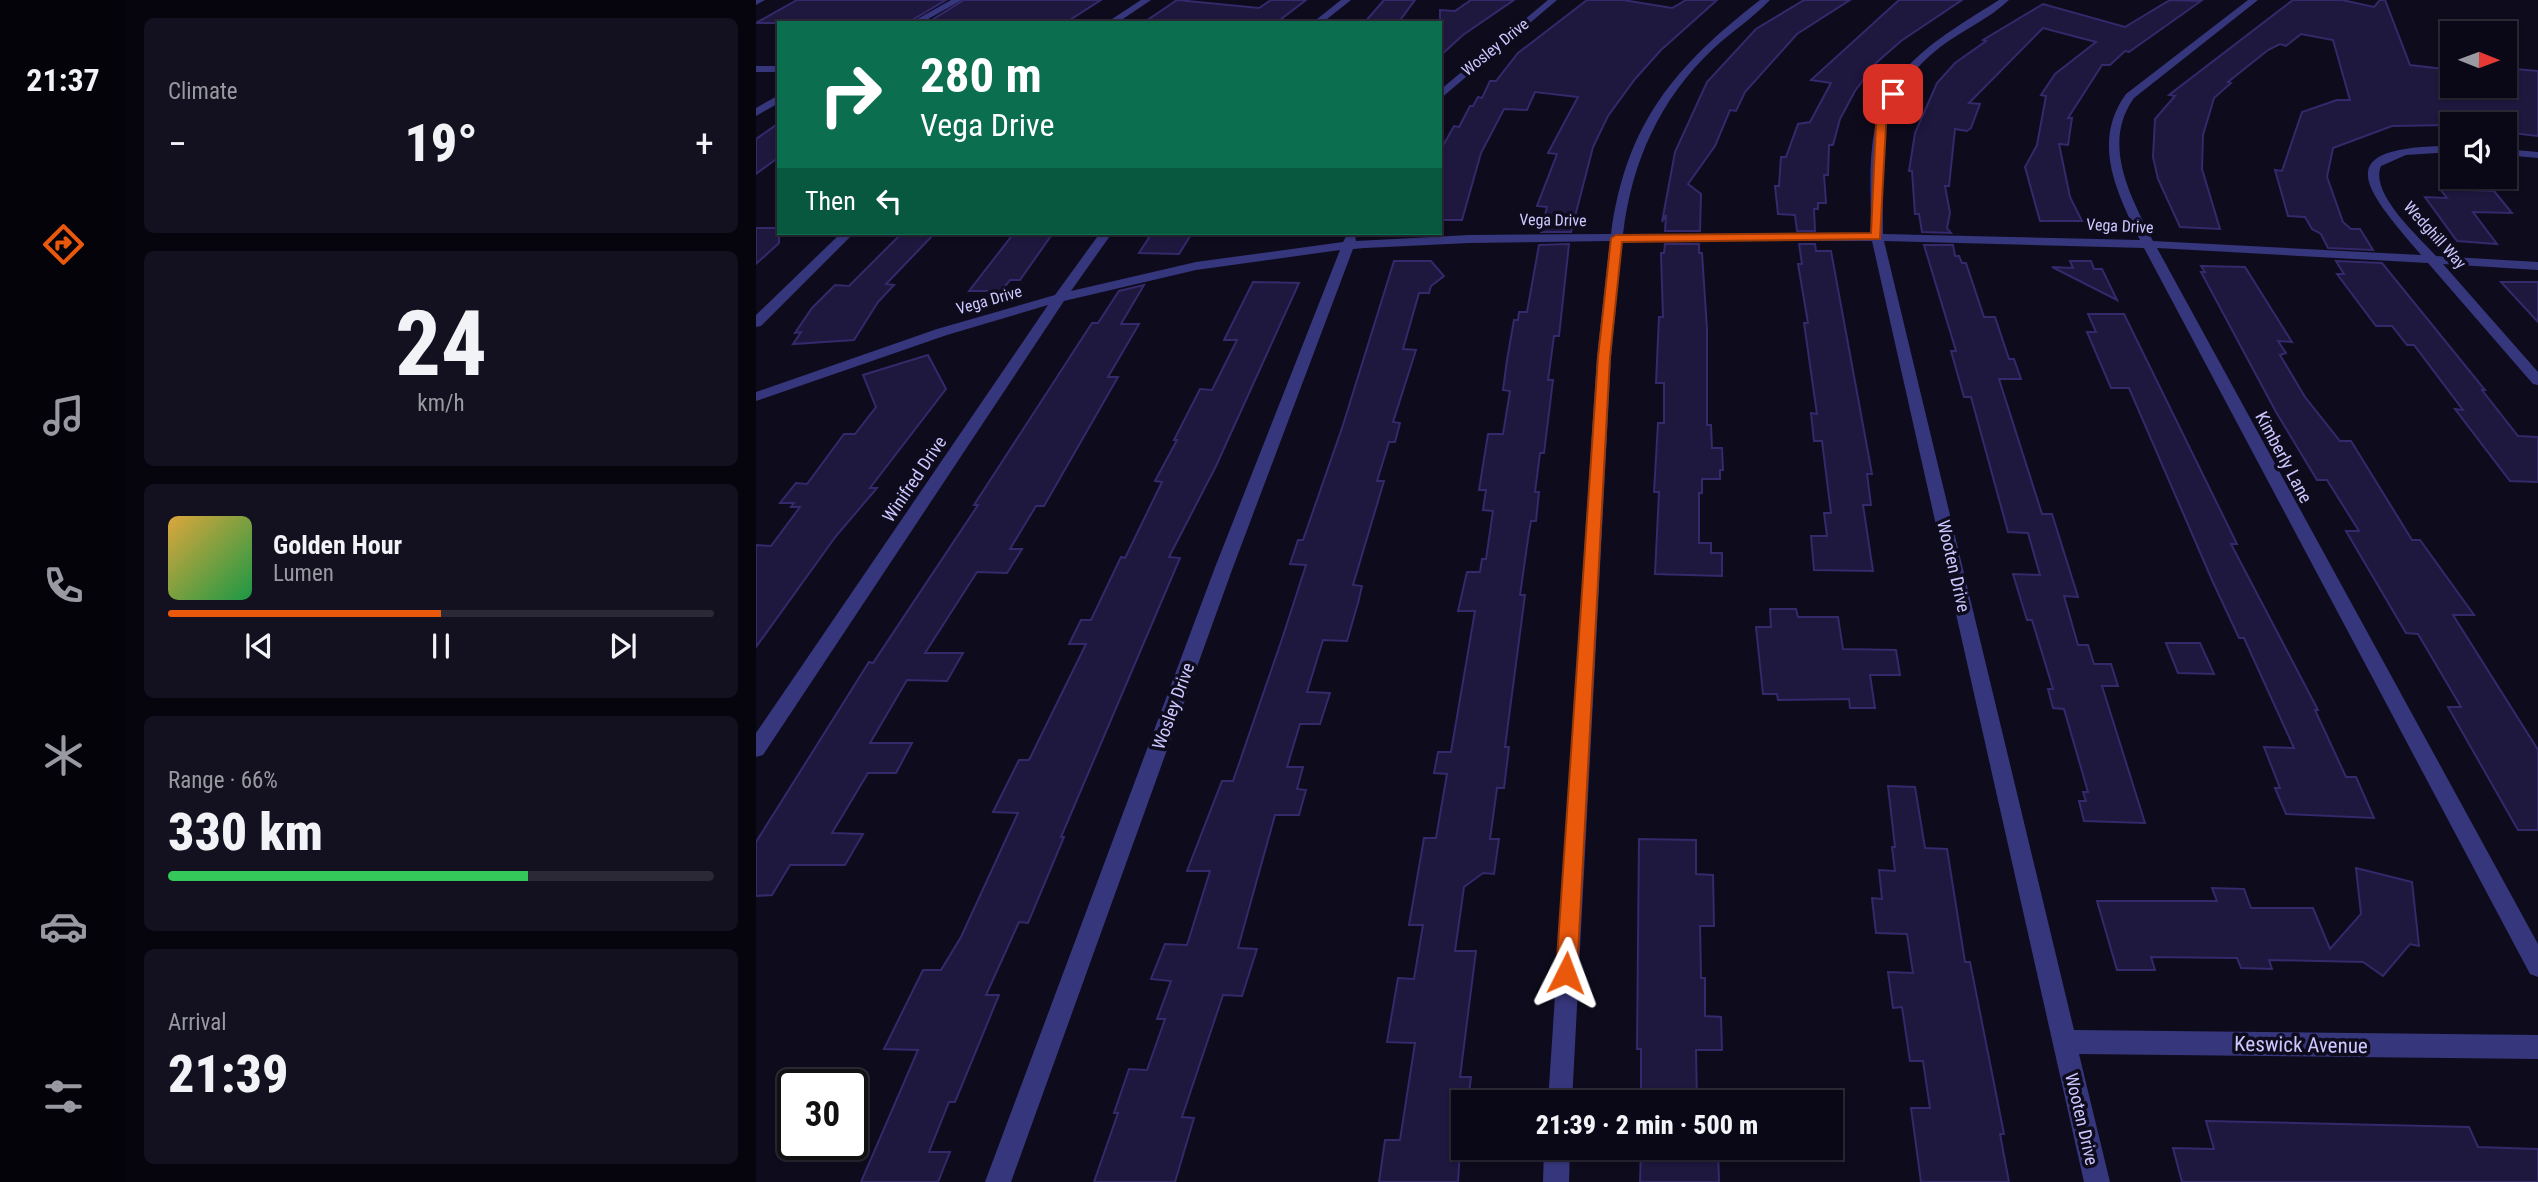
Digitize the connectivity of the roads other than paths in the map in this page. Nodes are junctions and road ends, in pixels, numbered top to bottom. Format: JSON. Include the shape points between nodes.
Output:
{"nodes":[{"id":1,"x":958,"y":0,"type":"edge"},
{"id":2,"x":1147,"y":0,"type":"edge"},
{"id":3,"x":1347,"y":0,"type":"edge"},
{"id":4,"x":1553,"y":0,"type":"edge"},
{"id":5,"x":1766,"y":0,"type":"edge"},
{"id":6,"x":2005,"y":0,"type":"edge"},
{"id":7,"x":2254,"y":0,"type":"edge"},
{"id":8,"x":918,"y":21,"type":"edge"},
{"id":9,"x":1113,"y":21,"type":"edge"},
{"id":10,"x":1319,"y":21,"type":"edge"},
{"id":11,"x":756,"y":69,"type":"edge"},
{"id":12,"x":777,"y":69,"type":"edge"},
{"id":13,"x":1442,"y":94,"type":"edge"},
{"id":14,"x":777,"y":100,"type":"edge"},
{"id":15,"x":756,"y":113,"type":"edge"},
{"id":16,"x":2440,"y":149,"type":"edge"},
{"id":17,"x":2517,"y":153,"type":"edge"},
{"id":18,"x":2538,"y":155,"type":"edge"},
{"id":19,"x":846,"y":235,"type":"edge"},
{"id":20,"x":1105,"y":235,"type":"edge"},
{"id":21,"x":1877,"y":236,"type":"junction"},
{"id":22,"x":1616,"y":238,"type":"junction"},
{"id":23,"x":1350,"y":239,"type":"edge"},
{"id":24,"x":2150,"y":244,"type":"junction"},
{"id":25,"x":2434,"y":260,"type":"junction"},
{"id":26,"x":2538,"y":266,"type":"edge"},
{"id":27,"x":1059,"y":298,"type":"junction"},
{"id":28,"x":756,"y":323,"type":"edge"},
{"id":29,"x":2538,"y":381,"type":"edge"},
{"id":30,"x":756,"y":397,"type":"edge"},
{"id":31,"x":756,"y":749,"type":"edge"},
{"id":32,"x":2538,"y":965,"type":"edge"},
{"id":33,"x":2065,"y":1042,"type":"junction"},
{"id":34,"x":2538,"y":1047,"type":"edge"},
{"id":35,"x":1561,"y":1090,"type":"edge"},
{"id":36,"x":1557,"y":1160,"type":"edge"},
{"id":37,"x":998,"y":1182,"type":"edge"},
{"id":38,"x":1556,"y":1182,"type":"edge"},
{"id":39,"x":2097,"y":1182,"type":"edge"}],
"edges":[{"from":1,"to":8,"type":"street"},
{"from":2,"to":9,"type":"street"},
{"from":3,"to":10,"type":"street"},
{"from":4,"to":13,"type":"street","name":"Wosley Drive"},
{"from":5,"to":22,"type":"street","via":[[1710,44],[1662,102],[1626,187]]},
{"from":6,"to":21,"type":"street","name":"Wooten Drive","via":[[1914,64],[1884,108]]},
{"from":7,"to":24,"type":"street","name":"Kimberly Lane","via":[[2162,69],[2120,108],[2113,152]]},
{"from":11,"to":12,"type":"street"},
{"from":14,"to":15,"type":"street"},
{"from":16,"to":25,"type":"street","name":"Wedghill Way","via":[[2394,154],[2374,168],[2372,175],[2375,190],[2388,208]]},
{"from":17,"to":18,"type":"street"},
{"from":19,"to":28,"type":"street"},
{"from":20,"to":27,"type":"street","name":"Winifred Drive"},
{"from":21,"to":22,"type":"street","name":"Vega Drive"},
{"from":21,"to":24,"type":"street","name":"Vega Drive"},
{"from":21,"to":33,"type":"street","name":"Wooten Drive"},
{"from":22,"to":23,"type":"street","name":"Vega Drive"},
{"from":22,"to":35,"type":"street","via":[[1604,357]]},
{"from":23,"to":27,"type":"street","name":"Vega Drive","via":[[1218,262]]},
{"from":23,"to":37,"type":"street","name":"Wosley Drive"},
{"from":24,"to":25,"type":"street","name":"Vega Drive"},
{"from":24,"to":32,"type":"street","name":"Kimberly Lane"},
{"from":25,"to":26,"type":"street","name":"Vega Drive"},
{"from":25,"to":29,"type":"street","name":"Wedghill Way"},
{"from":27,"to":30,"type":"street","name":"Vega Drive","via":[[909,341]]},
{"from":27,"to":31,"type":"street","name":"Winifred Drive"},
{"from":33,"to":34,"type":"street","name":"Keswick Avenue"},
{"from":33,"to":39,"type":"street","name":"Wooten Drive"},
{"from":36,"to":38,"type":"street"}]}
